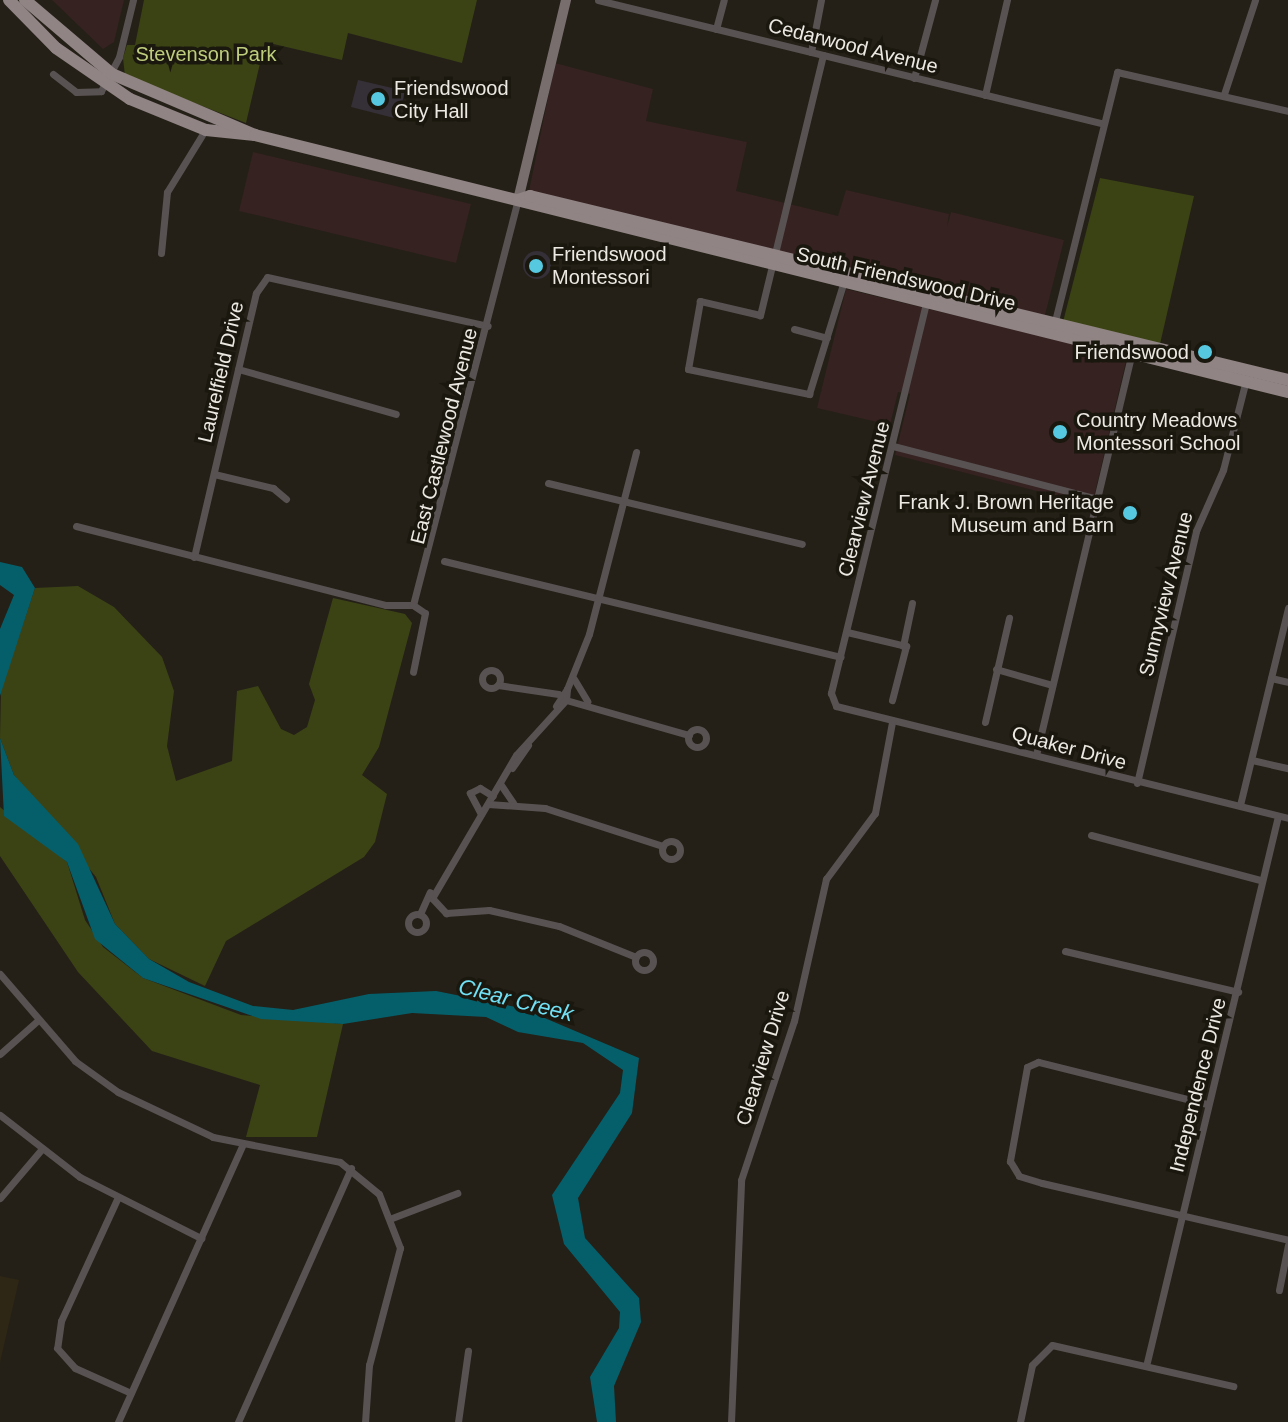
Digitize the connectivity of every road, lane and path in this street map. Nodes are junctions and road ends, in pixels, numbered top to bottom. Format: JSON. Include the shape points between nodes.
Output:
{"nodes":[{"id":1,"x":9,"y":0,"type":"edge"},
{"id":2,"x":25,"y":0,"type":"edge"},
{"id":3,"x":133,"y":0,"type":"edge"},
{"id":4,"x":566,"y":0,"type":"edge"},
{"id":5,"x":598,"y":0,"type":"edge"},
{"id":6,"x":724,"y":0,"type":"edge"},
{"id":7,"x":821,"y":0,"type":"edge"},
{"id":8,"x":935,"y":0,"type":"edge"},
{"id":9,"x":1007,"y":0,"type":"edge"},
{"id":10,"x":1255,"y":0,"type":"edge"},
{"id":11,"x":716,"y":29,"type":"junction"},
{"id":12,"x":811,"y":52,"type":"junction"},
{"id":13,"x":823,"y":55,"type":"junction"},
{"id":14,"x":53,"y":74,"type":"dead end"},
{"id":15,"x":914,"y":78,"type":"junction"},
{"id":16,"x":109,"y":79,"type":"junction"},
{"id":17,"x":1224,"y":94,"type":"junction"},
{"id":18,"x":985,"y":95,"type":"junction"},
{"id":19,"x":1288,"y":111,"type":"edge"},
{"id":20,"x":1101,"y":123,"type":"junction"},
{"id":21,"x":208,"y":124,"type":"junction"},
{"id":22,"x":518,"y":200,"type":"junction"},
{"id":23,"x":161,"y":253,"type":"dead end"},
{"id":24,"x":774,"y":261,"type":"junction"},
{"id":25,"x":843,"y":284,"type":"junction"},
{"id":26,"x":927,"y":298,"type":"junction"},
{"id":27,"x":488,"y":326,"type":"junction"},
{"id":28,"x":794,"y":329,"type":"dead end"},
{"id":29,"x":1053,"y":329,"type":"junction"},
{"id":30,"x":827,"y":338,"type":"junction"},
{"id":31,"x":1134,"y":348,"type":"junction"},
{"id":32,"x":238,"y":369,"type":"junction"},
{"id":33,"x":1246,"y":376,"type":"junction"},
{"id":34,"x":1288,"y":380,"type":"edge"},
{"id":35,"x":1288,"y":392,"type":"edge"},
{"id":36,"x":396,"y":414,"type":"dead end"},
{"id":37,"x":893,"y":446,"type":"junction"},
{"id":38,"x":636,"y":452,"type":"dead end"},
{"id":39,"x":214,"y":474,"type":"junction"},
{"id":40,"x":548,"y":483,"type":"dead end"},
{"id":41,"x":623,"y":498,"type":"junction"},
{"id":42,"x":286,"y":499,"type":"dead end"},
{"id":43,"x":1098,"y":499,"type":"junction"},
{"id":44,"x":76,"y":526,"type":"dead end"},
{"id":45,"x":802,"y":544,"type":"dead end"},
{"id":46,"x":194,"y":557,"type":"junction"},
{"id":47,"x":444,"y":561,"type":"dead end"},
{"id":48,"x":598,"y":599,"type":"junction"},
{"id":49,"x":912,"y":603,"type":"dead end"},
{"id":50,"x":413,"y":605,"type":"junction"},
{"id":51,"x":1288,"y":608,"type":"edge"},
{"id":52,"x":1009,"y":618,"type":"dead end"},
{"id":53,"x":847,"y":632,"type":"junction"},
{"id":54,"x":903,"y":646,"type":"junction"},
{"id":55,"x":841,"y":657,"type":"junction"},
{"id":56,"x":996,"y":669,"type":"junction"},
{"id":57,"x":413,"y":672,"type":"dead end"},
{"id":58,"x":1271,"y":678,"type":"junction"},
{"id":59,"x":574,"y":679,"type":"junction"},
{"id":60,"x":1288,"y":682,"type":"edge"},
{"id":61,"x":498,"y":685,"type":"dead end"},
{"id":62,"x":1052,"y":685,"type":"junction"},
{"id":63,"x":567,"y":689,"type":"junction"},
{"id":64,"x":558,"y":694,"type":"junction"},
{"id":65,"x":566,"y":700,"type":"junction"},
{"id":66,"x":892,"y":700,"type":"dead end"},
{"id":67,"x":589,"y":703,"type":"junction"},
{"id":68,"x":556,"y":706,"type":"junction"},
{"id":69,"x":841,"y":710,"type":"joint"},
{"id":70,"x":892,"y":722,"type":"junction"},
{"id":71,"x":985,"y":722,"type":"dead end"},
{"id":72,"x":689,"y":735,"type":"dead end"},
{"id":73,"x":1036,"y":755,"type":"junction"},
{"id":74,"x":1252,"y":760,"type":"junction"},
{"id":75,"x":1288,"y":768,"type":"edge"},
{"id":76,"x":1137,"y":783,"type":"junction"},
{"id":77,"x":501,"y":785,"type":"junction"},
{"id":78,"x":493,"y":796,"type":"junction"},
{"id":79,"x":513,"y":803,"type":"junction"},
{"id":80,"x":488,"y":804,"type":"junction"},
{"id":81,"x":1240,"y":805,"type":"junction"},
{"id":82,"x":481,"y":814,"type":"junction"},
{"id":83,"x":1278,"y":816,"type":"junction"},
{"id":84,"x":1288,"y":818,"type":"edge"},
{"id":85,"x":1091,"y":835,"type":"dead end"},
{"id":86,"x":663,"y":846,"type":"dead end"},
{"id":87,"x":1260,"y":880,"type":"junction"},
{"id":88,"x":430,"y":892,"type":"junction"},
{"id":89,"x":440,"y":911,"type":"junction"},
{"id":90,"x":1065,"y":951,"type":"dead end"},
{"id":91,"x":636,"y":957,"type":"dead end"},
{"id":92,"x":0,"y":974,"type":"edge"},
{"id":93,"x":1238,"y":992,"type":"junction"},
{"id":94,"x":37,"y":1021,"type":"junction"},
{"id":95,"x":0,"y":1054,"type":"edge"},
{"id":96,"x":1207,"y":1104,"type":"junction"},
{"id":97,"x":0,"y":1115,"type":"edge"},
{"id":98,"x":242,"y":1146,"type":"junction"},
{"id":99,"x":41,"y":1150,"type":"junction"},
{"id":100,"x":351,"y":1168,"type":"junction"},
{"id":101,"x":457,"y":1193,"type":"dead end"},
{"id":102,"x":118,"y":1197,"type":"junction"},
{"id":103,"x":0,"y":1198,"type":"edge"},
{"id":104,"x":1181,"y":1217,"type":"junction"},
{"id":105,"x":392,"y":1218,"type":"junction"},
{"id":106,"x":201,"y":1238,"type":"junction"},
{"id":107,"x":1288,"y":1242,"type":"edge"},
{"id":108,"x":1279,"y":1290,"type":"dead end"},
{"id":109,"x":468,"y":1351,"type":"dead end"},
{"id":110,"x":1147,"y":1362,"type":"junction"},
{"id":111,"x":1233,"y":1386,"type":"dead end"},
{"id":112,"x":131,"y":1393,"type":"junction"},
{"id":113,"x":118,"y":1422,"type":"edge"},
{"id":114,"x":238,"y":1422,"type":"edge"},
{"id":115,"x":365,"y":1422,"type":"edge"},
{"id":116,"x":458,"y":1422,"type":"edge"},
{"id":117,"x":731,"y":1422,"type":"edge"},
{"id":118,"x":1020,"y":1422,"type":"edge"}],
"edges":[{"from":1,"to":16,"type":"main road","name":"South Friendswood Drive"},
{"from":2,"to":16,"type":"main road","name":"South Friendswood Drive"},
{"from":3,"to":16,"type":"street"},
{"from":4,"to":22,"type":"street"},
{"from":5,"to":11,"type":"street","name":"Cedarwood Avenue"},
{"from":6,"to":11,"type":"street"},
{"from":7,"to":12,"type":"street"},
{"from":8,"to":15,"type":"street"},
{"from":9,"to":18,"type":"street"},
{"from":10,"to":17,"type":"street"},
{"from":11,"to":12,"type":"street","name":"Cedarwood Avenue"},
{"from":12,"to":13,"type":"street","name":"Cedarwood Avenue"},
{"from":13,"to":15,"type":"street","name":"Cedarwood Avenue"},
{"from":13,"to":24,"type":"street"},
{"from":14,"to":16,"type":"street","via":[[76,92],[93,94]]},
{"from":15,"to":18,"type":"street","name":"Cedarwood Avenue"},
{"from":16,"to":21,"type":"main road","name":"South Friendswood Drive"},
{"from":17,"to":19,"type":"street"},
{"from":17,"to":20,"type":"street","via":[[1124,70],[1113,76]]},
{"from":18,"to":20,"type":"street","name":"Cedarwood Avenue"},
{"from":20,"to":29,"type":"street"},
{"from":21,"to":22,"type":"main road","name":"South Friendswood Drive"},
{"from":21,"to":23,"type":"street","via":[[167,192]]},
{"from":22,"to":24,"type":"main road","name":"South Friendswood Drive","via":[[530,196]]},
{"from":22,"to":27,"type":"street","name":"East Castlewood Avenue"},
{"from":24,"to":25,"type":"main road","name":"South Friendswood Drive"},
{"from":24,"to":26,"type":"main road","name":"South Friendswood Drive"},
{"from":24,"to":30,"type":"street","via":[[760,315],[700,301],[688,369],[809,394]]},
{"from":25,"to":26,"type":"main road","name":"South Friendswood Drive"},
{"from":25,"to":30,"type":"street"},
{"from":26,"to":29,"type":"main road","name":"South Friendswood Drive"},
{"from":26,"to":37,"type":"street","name":"Clearview Avenue"},
{"from":27,"to":32,"type":"street","name":"Laurelfield Drive","via":[[267,277]]},
{"from":27,"to":50,"type":"street","name":"East Castlewood Avenue"},
{"from":28,"to":30,"type":"street"},
{"from":29,"to":31,"type":"main road","name":"South Friendswood Drive"},
{"from":31,"to":33,"type":"main road","name":"South Friendswood Drive"},
{"from":31,"to":43,"type":"street"},
{"from":32,"to":36,"type":"street"},
{"from":32,"to":39,"type":"street","name":"Laurelfield Drive"},
{"from":33,"to":34,"type":"main road","name":"South Friendswood Drive"},
{"from":33,"to":35,"type":"main road","name":"South Friendswood Drive"},
{"from":33,"to":76,"type":"street","name":"Sunnyview Avenue","via":[[1223,470],[1196,531]]},
{"from":37,"to":43,"type":"street"},
{"from":37,"to":53,"type":"street","name":"Clearview Avenue"},
{"from":38,"to":41,"type":"street"},
{"from":39,"to":42,"type":"street","via":[[273,488]]},
{"from":39,"to":46,"type":"street","name":"Laurelfield Drive"},
{"from":40,"to":41,"type":"street"},
{"from":41,"to":45,"type":"street"},
{"from":41,"to":48,"type":"street"},
{"from":43,"to":62,"type":"street"},
{"from":44,"to":46,"type":"street"},
{"from":46,"to":50,"type":"street"},
{"from":47,"to":48,"type":"street"},
{"from":48,"to":55,"type":"street"},
{"from":48,"to":59,"type":"street"},
{"from":49,"to":54,"type":"street"},
{"from":50,"to":57,"type":"street","name":"East Castlewood Avenue","via":[[425,613]]},
{"from":51,"to":58,"type":"street"},
{"from":52,"to":56,"type":"street"},
{"from":53,"to":54,"type":"street"},
{"from":53,"to":55,"type":"street","name":"Clearview Avenue"},
{"from":54,"to":66,"type":"street"},
{"from":55,"to":69,"type":"street","name":"Clearview Avenue","via":[[831,693]]},
{"from":56,"to":62,"type":"street"},
{"from":56,"to":71,"type":"street"},
{"from":58,"to":60,"type":"street"},
{"from":58,"to":74,"type":"street"},
{"from":59,"to":63,"type":"street"},
{"from":59,"to":67,"type":"street"},
{"from":61,"to":64,"type":"street"},
{"from":62,"to":73,"type":"street"},
{"from":63,"to":64,"type":"street"},
{"from":63,"to":65,"type":"street"},
{"from":64,"to":68,"type":"street"},
{"from":65,"to":67,"type":"street"},
{"from":65,"to":68,"type":"street"},
{"from":67,"to":72,"type":"street"},
{"from":68,"to":77,"type":"street"},
{"from":69,"to":70,"type":"street","name":"Quaker Drive"},
{"from":70,"to":73,"type":"street","name":"Quaker Drive"},
{"from":70,"to":117,"type":"street","name":"Clearview Drive","via":[[875,813],[826,879],[794,1021],[741,1180]]},
{"from":73,"to":76,"type":"street","name":"Quaker Drive"},
{"from":74,"to":75,"type":"street"},
{"from":74,"to":81,"type":"street"},
{"from":76,"to":81,"type":"street","name":"Quaker Drive"},
{"from":77,"to":78,"type":"street"},
{"from":77,"to":79,"type":"street"},
{"from":78,"to":80,"type":"street"},
{"from":78,"to":82,"type":"street","via":[[480,788],[470,793]]},
{"from":79,"to":80,"type":"street"},
{"from":79,"to":86,"type":"street"},
{"from":80,"to":82,"type":"street"},
{"from":81,"to":83,"type":"street","name":"Quaker Drive"},
{"from":82,"to":88,"type":"street"},
{"from":83,"to":84,"type":"street","name":"Quaker Drive"},
{"from":83,"to":87,"type":"street","name":"Independence Drive"},
{"from":85,"to":87,"type":"street"},
{"from":87,"to":93,"type":"street","name":"Independence Drive"},
{"from":88,"to":89,"type":"street"},
{"from":88,"to":89,"type":"street","via":[[422,916]]},
{"from":89,"to":91,"type":"street","via":[[489,910],[559,926]]},
{"from":90,"to":93,"type":"street"},
{"from":92,"to":94,"type":"street"},
{"from":93,"to":96,"type":"street","name":"Independence Drive"},
{"from":94,"to":95,"type":"street"},
{"from":94,"to":98,"type":"street","via":[[118,1092]]},
{"from":96,"to":104,"type":"street","name":"Independence Drive"},
{"from":96,"to":104,"type":"street","via":[[1038,1062],[1027,1067],[1010,1149],[1018,1175]]},
{"from":97,"to":99,"type":"street"},
{"from":98,"to":100,"type":"street"},
{"from":98,"to":106,"type":"street"},
{"from":99,"to":102,"type":"street"},
{"from":99,"to":103,"type":"street"},
{"from":100,"to":105,"type":"street"},
{"from":100,"to":114,"type":"street"},
{"from":101,"to":105,"type":"street"},
{"from":102,"to":106,"type":"street"},
{"from":102,"to":112,"type":"street","via":[[61,1321],[57,1348],[75,1368]]},
{"from":104,"to":107,"type":"street"},
{"from":104,"to":110,"type":"street","name":"Independence Drive"},
{"from":105,"to":115,"type":"street","via":[[398,1264],[369,1365]]},
{"from":106,"to":112,"type":"street"},
{"from":107,"to":108,"type":"street"},
{"from":109,"to":116,"type":"street"},
{"from":110,"to":111,"type":"street"},
{"from":110,"to":118,"type":"street","via":[[1052,1345],[1032,1365]]},
{"from":112,"to":113,"type":"street"}]}
